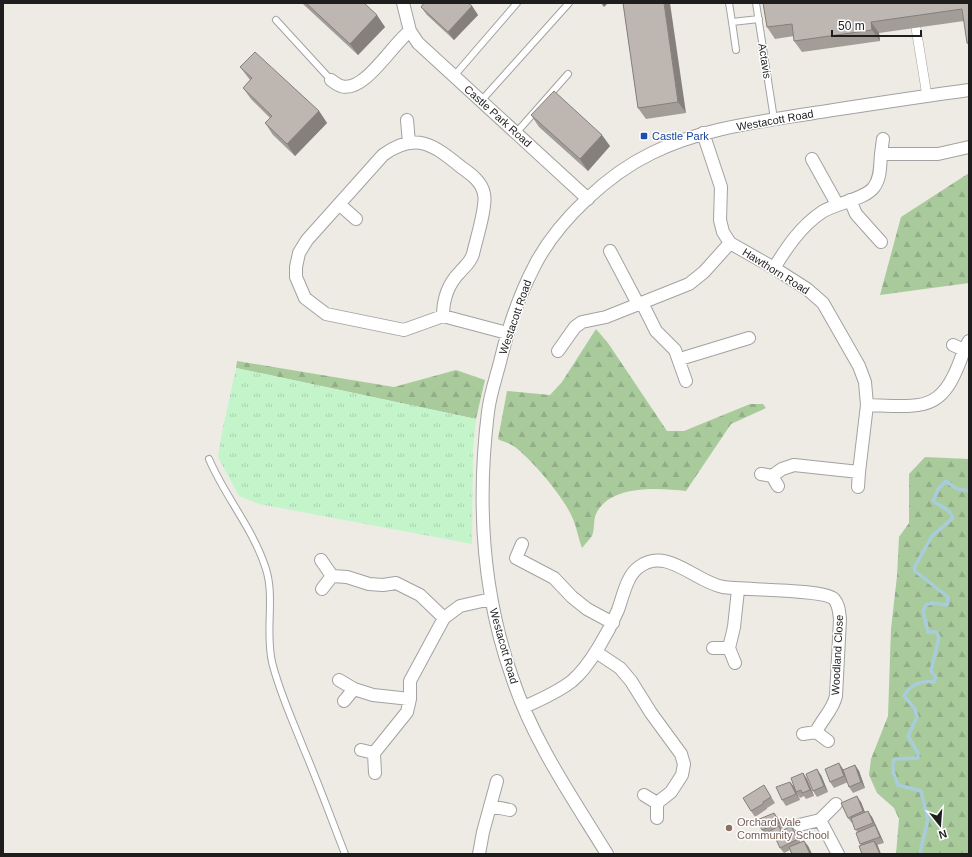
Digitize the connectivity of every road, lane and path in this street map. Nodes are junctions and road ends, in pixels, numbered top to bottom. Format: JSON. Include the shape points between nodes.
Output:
{"nodes":[{"id":1,"x":403,"y":3,"type":"edge"},
{"id":2,"x":517,"y":3,"type":"edge"},
{"id":3,"x":569,"y":3,"type":"edge"},
{"id":4,"x":729,"y":3,"type":"edge"},
{"id":5,"x":756,"y":3,"type":"edge"},
{"id":6,"x":759,"y":19,"type":"junction"},
{"id":7,"x":276,"y":20,"type":"dead end"},
{"id":8,"x":732,"y":22,"type":"junction"},
{"id":9,"x":916,"y":28,"type":"edge"},
{"id":10,"x":410,"y":31,"type":"junction"},
{"id":11,"x":736,"y":50,"type":"dead end"},
{"id":12,"x":568,"y":74,"type":"dead end"},
{"id":13,"x":454,"y":76,"type":"junction"},
{"id":14,"x":331,"y":80,"type":"joint"},
{"id":15,"x":969,"y":90,"type":"edge"},
{"id":16,"x":927,"y":96,"type":"junction"},
{"id":17,"x":481,"y":101,"type":"junction"},
{"id":18,"x":774,"y":119,"type":"junction"},
{"id":19,"x":407,"y":120,"type":"dead end"},
{"id":20,"x":516,"y":133,"type":"junction"},
{"id":21,"x":703,"y":133,"type":"junction"},
{"id":22,"x":883,"y":139,"type":"dead end"},
{"id":23,"x":409,"y":143,"type":"junction"},
{"id":24,"x":969,"y":147,"type":"edge"},
{"id":25,"x":881,"y":154,"type":"junction"},
{"id":26,"x":812,"y":159,"type":"dead end"},
{"id":27,"x":588,"y":199,"type":"junction"},
{"id":28,"x":850,"y":200,"type":"junction"},
{"id":29,"x":339,"y":204,"type":"junction"},
{"id":30,"x":837,"y":204,"type":"junction"},
{"id":31,"x":356,"y":219,"type":"dead end"},
{"id":32,"x":882,"y":242,"type":"dead end"},
{"id":33,"x":730,"y":243,"type":"junction"},
{"id":34,"x":610,"y":250,"type":"dead end"},
{"id":35,"x":774,"y":268,"type":"junction"},
{"id":36,"x":640,"y":303,"type":"junction"},
{"id":37,"x":443,"y":316,"type":"junction"},
{"id":38,"x":508,"y":333,"type":"junction"},
{"id":39,"x":749,"y":338,"type":"dead end"},
{"id":40,"x":962,"y":345,"type":"edge"},
{"id":41,"x":558,"y":351,"type":"dead end"},
{"id":42,"x":680,"y":359,"type":"junction"},
{"id":43,"x":686,"y":381,"type":"dead end"},
{"id":44,"x":867,"y":405,"type":"junction"},
{"id":45,"x":209,"y":459,"type":"dead end"},
{"id":46,"x":859,"y":472,"type":"junction"},
{"id":47,"x":770,"y":479,"type":"dead end"},
{"id":48,"x":858,"y":487,"type":"dead end"},
{"id":49,"x":522,"y":544,"type":"dead end"},
{"id":50,"x":321,"y":560,"type":"dead end"},
{"id":51,"x":332,"y":576,"type":"junction"},
{"id":52,"x":322,"y":589,"type":"dead end"},
{"id":53,"x":738,"y":590,"type":"junction"},
{"id":54,"x":491,"y":599,"type":"junction"},
{"id":55,"x":444,"y":618,"type":"junction"},
{"id":56,"x":613,"y":623,"type":"junction"},
{"id":57,"x":713,"y":648,"type":"dead end"},
{"id":58,"x":729,"y":648,"type":"junction"},
{"id":59,"x":596,"y":652,"type":"junction"},
{"id":60,"x":735,"y":663,"type":"dead end"},
{"id":61,"x":339,"y":680,"type":"dead end"},
{"id":62,"x":354,"y":689,"type":"junction"},
{"id":63,"x":410,"y":699,"type":"junction"},
{"id":64,"x":344,"y":701,"type":"dead end"},
{"id":65,"x":524,"y":707,"type":"junction"},
{"id":66,"x":816,"y":732,"type":"junction"},
{"id":67,"x":803,"y":734,"type":"dead end"},
{"id":68,"x":828,"y":741,"type":"dead end"},
{"id":69,"x":361,"y":750,"type":"dead end"},
{"id":70,"x":374,"y":753,"type":"junction"},
{"id":71,"x":375,"y":773,"type":"dead end"},
{"id":72,"x":497,"y":781,"type":"dead end"},
{"id":73,"x":644,"y":795,"type":"dead end"},
{"id":74,"x":657,"y":803,"type":"junction"},
{"id":75,"x":836,"y":804,"type":"dead end"},
{"id":76,"x":490,"y":806,"type":"junction"},
{"id":77,"x":510,"y":810,"type":"dead end"},
{"id":78,"x":658,"y":818,"type":"dead end"},
{"id":79,"x":820,"y":820,"type":"junction"},
{"id":80,"x":799,"y":825,"type":"dead end"},
{"id":81,"x":344,"y":854,"type":"edge"},
{"id":82,"x":479,"y":854,"type":"edge"},
{"id":83,"x":607,"y":854,"type":"edge"},
{"id":84,"x":838,"y":854,"type":"edge"}],
"edges":[{"from":1,"to":10,"type":"street","name":"Castle Park Road"},
{"from":2,"to":13,"type":"lane"},
{"from":3,"to":17,"type":"lane"},
{"from":4,"to":8,"type":"lane"},
{"from":5,"to":6,"type":"lane","name":"Actavis"},
{"from":6,"to":8,"type":"lane"},
{"from":6,"to":18,"type":"lane","name":"Actavis"},
{"from":7,"to":14,"type":"lane"},
{"from":8,"to":11,"type":"lane"},
{"from":9,"to":16,"type":"street"},
{"from":10,"to":13,"type":"street","name":"Castle Park Road","via":[[418,43]]},
{"from":10,"to":14,"type":"street","via":[[361,83],[349,87]]},
{"from":12,"to":20,"type":"lane"},
{"from":13,"to":17,"type":"street","name":"Castle Park Road"},
{"from":15,"to":16,"type":"street","name":"Westacott Road"},
{"from":16,"to":18,"type":"street","name":"Westacott Road"},
{"from":17,"to":20,"type":"street","name":"Castle Park Road"},
{"from":18,"to":21,"type":"street","name":"Westacott Road"},
{"from":19,"to":23,"type":"street"},
{"from":20,"to":27,"type":"street","name":"Castle Park Road"},
{"from":21,"to":27,"type":"street","name":"Westacott Road","via":[[676,142],[632,163]]},
{"from":21,"to":33,"type":"street","name":"Hawthorn Road","via":[[722,187],[720,220],[723,232]]},
{"from":22,"to":25,"type":"street"},
{"from":23,"to":29,"type":"street","via":[[394,147],[383,155]]},
{"from":23,"to":37,"type":"street","via":[[426,144],[437,148],[481,184],[485,195],[470,263],[449,288]]},
{"from":24,"to":25,"type":"street","via":[[938,154]]},
{"from":25,"to":28,"type":"street","via":[[878,181],[874,189]]},
{"from":26,"to":30,"type":"street"},
{"from":27,"to":38,"type":"street","name":"Westacott Road","via":[[566,221],[536,262]]},
{"from":28,"to":30,"type":"street"},
{"from":28,"to":32,"type":"street","via":[[856,214]]},
{"from":29,"to":31,"type":"street"},
{"from":29,"to":37,"type":"street","via":[[307,240],[299,253],[296,277],[305,298],[326,314],[404,330]]},
{"from":30,"to":35,"type":"street","via":[[822,212],[801,230]]},
{"from":33,"to":35,"type":"street","name":"Hawthorn Road"},
{"from":33,"to":36,"type":"street","via":[[704,272],[689,284]]},
{"from":34,"to":36,"type":"street"},
{"from":35,"to":44,"type":"street","name":"Hawthorn Road","via":[[823,303],[859,366],[865,382]]},
{"from":36,"to":41,"type":"street","via":[[606,317],[582,322],[575,327]]},
{"from":36,"to":42,"type":"street","via":[[656,331],[675,350]]},
{"from":37,"to":38,"type":"street"},
{"from":38,"to":54,"type":"street","name":"Westacott Road","via":[[488,409],[482,487],[482,517]]},
{"from":39,"to":42,"type":"street"},
{"from":40,"to":44,"type":"street","via":[[957,371],[937,399],[914,407]]},
{"from":42,"to":43,"type":"street"},
{"from":44,"to":46,"type":"street","name":"Hawthorn Road"},
{"from":45,"to":81,"type":"lane","via":[[249,529],[266,568],[270,585],[268,625],[272,661]]},
{"from":46,"to":47,"type":"street","via":[[794,465],[782,469]]},
{"from":46,"to":48,"type":"street","name":"Hawthorn Road"},
{"from":49,"to":56,"type":"street","via":[[516,558],[554,578],[572,597]]},
{"from":50,"to":51,"type":"street"},
{"from":51,"to":52,"type":"street"},
{"from":51,"to":55,"type":"street","via":[[347,577],[369,584],[402,585],[420,595]]},
{"from":53,"to":56,"type":"street","name":"Woodland Close","via":[[708,583],[667,561],[647,562],[632,573]]},
{"from":53,"to":58,"type":"street"},
{"from":53,"to":66,"type":"street","name":"Woodland Close","via":[[827,596],[833,598],[839,607],[834,706],[821,721]]},
{"from":54,"to":55,"type":"street","via":[[460,606]]},
{"from":54,"to":65,"type":"street","name":"Westacott Road","via":[[500,640]]},
{"from":55,"to":63,"type":"street","via":[[410,680]]},
{"from":56,"to":59,"type":"street","name":"Woodland Close"},
{"from":57,"to":58,"type":"street"},
{"from":58,"to":60,"type":"street"},
{"from":59,"to":65,"type":"street","name":"Woodland Close","via":[[573,680]]},
{"from":59,"to":74,"type":"street","via":[[620,668],[631,681],[681,754],[684,764],[682,776],[671,792]]},
{"from":61,"to":62,"type":"street"},
{"from":62,"to":63,"type":"street","via":[[373,695]]},
{"from":62,"to":64,"type":"street"},
{"from":63,"to":70,"type":"street","via":[[407,712]]},
{"from":65,"to":83,"type":"street","name":"Westacott Road","via":[[561,780]]},
{"from":66,"to":67,"type":"street"},
{"from":66,"to":68,"type":"street"},
{"from":69,"to":70,"type":"street"},
{"from":70,"to":71,"type":"street"},
{"from":72,"to":76,"type":"street"},
{"from":73,"to":74,"type":"street"},
{"from":74,"to":78,"type":"street"},
{"from":75,"to":79,"type":"street"},
{"from":76,"to":77,"type":"street"},
{"from":76,"to":82,"type":"street"},
{"from":79,"to":80,"type":"street"},
{"from":79,"to":84,"type":"street"}]}
